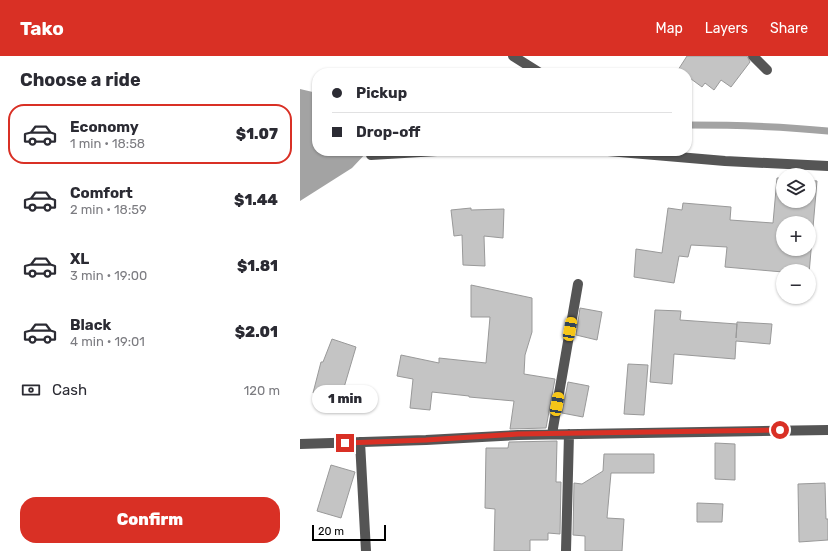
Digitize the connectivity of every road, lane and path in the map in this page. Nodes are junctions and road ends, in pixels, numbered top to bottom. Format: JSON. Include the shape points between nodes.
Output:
{"nodes":[{"id":1,"x":513,"y":56,"type":"edge"},
{"id":2,"x":753,"y":56,"type":"edge"},
{"id":3,"x":532,"y":68,"type":"edge"},
{"id":4,"x":767,"y":70,"type":"dead end"},
{"id":5,"x":666,"y":156,"type":"edge"},
{"id":6,"x":828,"y":166,"type":"edge"},
{"id":7,"x":578,"y":284,"type":"dead end"},
{"id":8,"x":828,"y":430,"type":"edge"},
{"id":9,"x":552,"y":434,"type":"junction"},
{"id":10,"x":569,"y":434,"type":"junction"},
{"id":11,"x":360,"y":442,"type":"junction"},
{"id":12,"x":300,"y":444,"type":"edge"},
{"id":13,"x":366,"y":551,"type":"edge"},
{"id":14,"x":566,"y":551,"type":"edge"}],
"edges":[{"from":1,"to":3,"type":"street"},
{"from":2,"to":4,"type":"street"},
{"from":5,"to":6,"type":"street"},
{"from":7,"to":9,"type":"street"},
{"from":8,"to":10,"type":"street"},
{"from":9,"to":10,"type":"street"},
{"from":9,"to":11,"type":"street"},
{"from":10,"to":14,"type":"street"},
{"from":11,"to":12,"type":"street"},
{"from":11,"to":13,"type":"street"}]}
